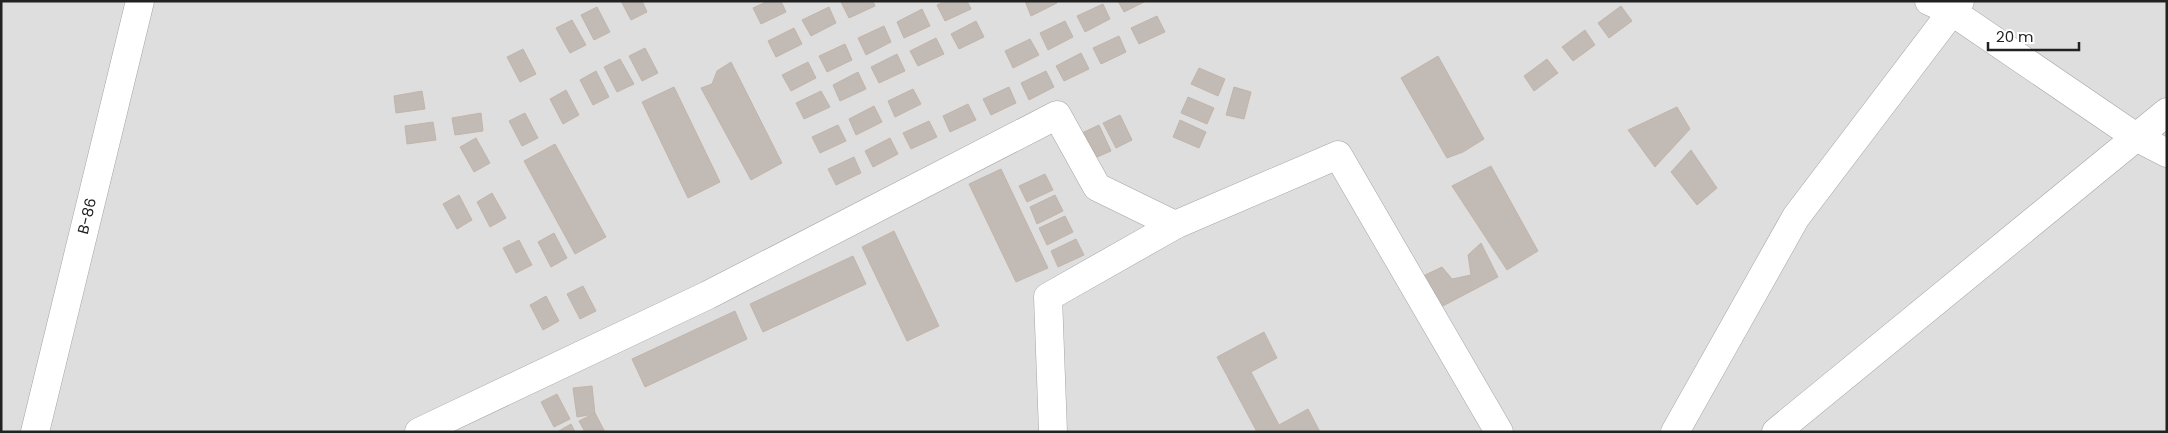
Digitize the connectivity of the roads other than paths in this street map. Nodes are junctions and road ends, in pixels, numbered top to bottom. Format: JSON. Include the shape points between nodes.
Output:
{"nodes":[{"id":1,"x":140,"y":1,"type":"edge"},
{"id":2,"x":1947,"y":4,"type":"edge"},
{"id":3,"x":2167,"y":112,"type":"edge"},
{"id":4,"x":2136,"y":138,"type":"junction"},
{"id":5,"x":2167,"y":153,"type":"edge"},
{"id":6,"x":1175,"y":225,"type":"junction"},
{"id":7,"x":35,"y":432,"type":"edge"},
{"id":8,"x":419,"y":432,"type":"edge"},
{"id":9,"x":1053,"y":432,"type":"edge"},
{"id":10,"x":1499,"y":432,"type":"edge"},
{"id":11,"x":1675,"y":432,"type":"edge"},
{"id":12,"x":1776,"y":432,"type":"edge"}],
"edges":[{"from":1,"to":7,"type":"street","name":"B-86"},
{"from":2,"to":4,"type":"street"},
{"from":2,"to":11,"type":"street","via":[[1796,217]]},
{"from":3,"to":4,"type":"street"},
{"from":4,"to":5,"type":"street"},
{"from":4,"to":12,"type":"street"},
{"from":6,"to":8,"type":"street","via":[[1097,186],[1057,115],[708,295]]},
{"from":6,"to":9,"type":"street","via":[[1048,297]]},
{"from":6,"to":10,"type":"street","via":[[1338,155]]}]}
